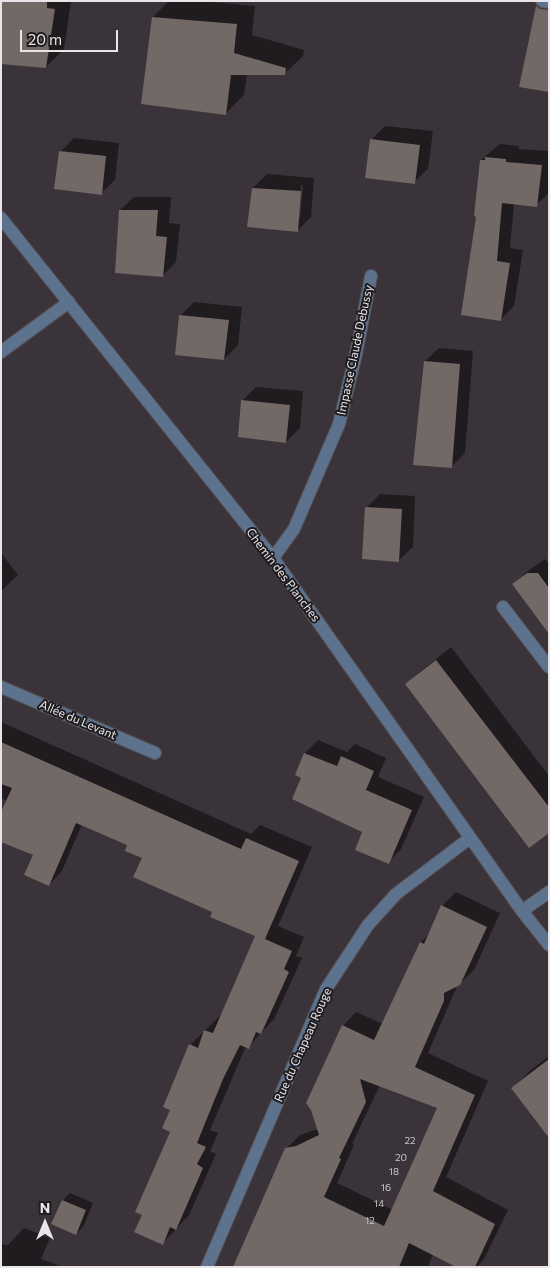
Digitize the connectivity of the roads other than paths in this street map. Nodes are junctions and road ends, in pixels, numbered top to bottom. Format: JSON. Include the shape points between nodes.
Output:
{"nodes":[{"id":1,"x":542,"y":1,"type":"edge"},
{"id":2,"x":549,"y":2,"type":"edge"},
{"id":3,"x":1,"y":218,"type":"edge"},
{"id":4,"x":370,"y":276,"type":"dead end"},
{"id":5,"x":69,"y":302,"type":"junction"},
{"id":6,"x":1,"y":352,"type":"edge"},
{"id":7,"x":273,"y":558,"type":"junction"},
{"id":8,"x":503,"y":607,"type":"dead end"},
{"id":9,"x":549,"y":667,"type":"edge"},
{"id":10,"x":1,"y":687,"type":"edge"},
{"id":11,"x":155,"y":753,"type":"dead end"},
{"id":12,"x":470,"y":838,"type":"junction"},
{"id":13,"x":549,"y":892,"type":"edge"},
{"id":14,"x":522,"y":910,"type":"junction"},
{"id":15,"x":549,"y":946,"type":"edge"},
{"id":16,"x":207,"y":1267,"type":"edge"}],
"edges":[{"from":1,"to":2,"type":"street"},
{"from":3,"to":5,"type":"street","name":"Chemin des Planches"},
{"from":4,"to":7,"type":"street","name":"Impasse Claude Debussy","via":[[339,424],[294,530]]},
{"from":5,"to":6,"type":"street"},
{"from":5,"to":7,"type":"street","name":"Chemin des Planches"},
{"from":7,"to":12,"type":"street","name":"Chemin des Planches"},
{"from":8,"to":9,"type":"street"},
{"from":10,"to":11,"type":"street","name":"Allée du Levant"},
{"from":12,"to":14,"type":"street","name":"Chemin des Planches"},
{"from":12,"to":16,"type":"street","name":"Rue du Chapeau Rouge","via":[[396,894],[368,925],[326,989]]},
{"from":13,"to":14,"type":"street"},
{"from":14,"to":15,"type":"street","name":"Chemin des Planches"}]}
